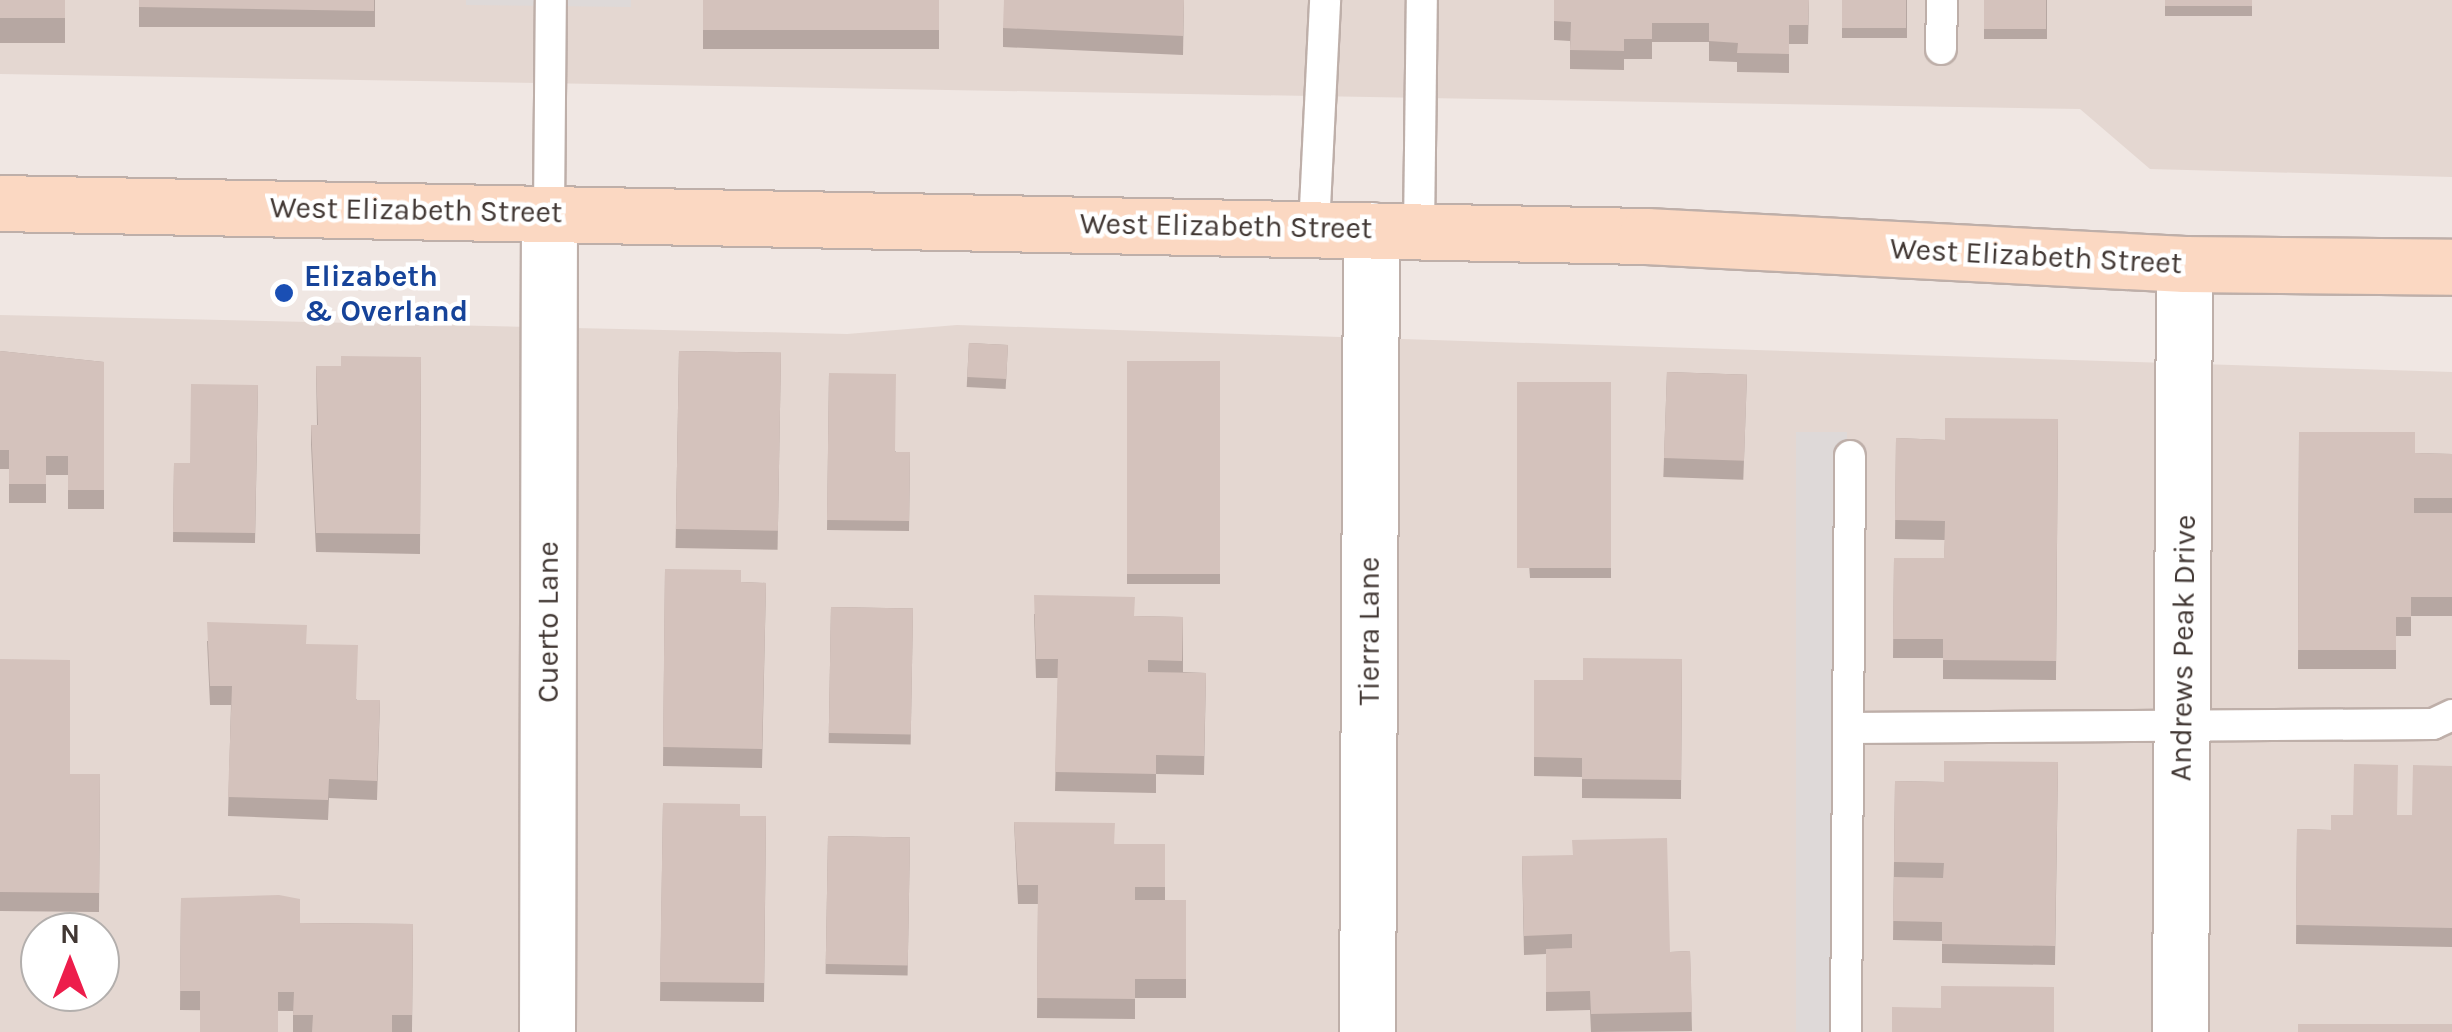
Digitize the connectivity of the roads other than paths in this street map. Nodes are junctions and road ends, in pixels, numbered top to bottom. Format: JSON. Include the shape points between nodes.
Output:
{"nodes":[{"id":1,"x":551,"y":0,"type":"edge"},
{"id":2,"x":1325,"y":0,"type":"edge"},
{"id":3,"x":1422,"y":0,"type":"edge"},
{"id":4,"x":1942,"y":0,"type":"edge"},
{"id":5,"x":1941,"y":49,"type":"dead end"},
{"id":6,"x":0,"y":202,"type":"edge"},
{"id":7,"x":549,"y":212,"type":"junction"},
{"id":8,"x":1314,"y":228,"type":"junction"},
{"id":9,"x":1395,"y":230,"type":"junction"},
{"id":10,"x":2184,"y":264,"type":"junction"},
{"id":11,"x":2452,"y":267,"type":"edge"},
{"id":12,"x":1850,"y":456,"type":"dead end"},
{"id":13,"x":2452,"y":715,"type":"edge"},
{"id":14,"x":2182,"y":726,"type":"junction"},
{"id":15,"x":1848,"y":728,"type":"junction"},
{"id":16,"x":547,"y":1032,"type":"edge"},
{"id":17,"x":1367,"y":1032,"type":"edge"},
{"id":18,"x":1846,"y":1032,"type":"edge"},
{"id":19,"x":2180,"y":1032,"type":"edge"}],
"edges":[{"from":1,"to":7,"type":"lane"},
{"from":2,"to":8,"type":"lane"},
{"from":3,"to":9,"type":"lane"},
{"from":4,"to":5,"type":"lane"},
{"from":6,"to":7,"type":"main road","name":"West Elizabeth Street"},
{"from":7,"to":8,"type":"main road","name":"West Elizabeth Street"},
{"from":7,"to":16,"type":"street","name":"Cuerto Lane"},
{"from":8,"to":9,"type":"main road","name":"West Elizabeth Street"},
{"from":9,"to":10,"type":"main road","name":"West Elizabeth Street"},
{"from":9,"to":17,"type":"street","name":"Tierra Lane"},
{"from":10,"to":11,"type":"main road","name":"West Elizabeth Street"},
{"from":10,"to":14,"type":"street","name":"Andrews Peak Drive"},
{"from":12,"to":15,"type":"lane"},
{"from":13,"to":14,"type":"lane","via":[[2432,724]]},
{"from":14,"to":15,"type":"lane"},
{"from":14,"to":19,"type":"street","name":"Andrews Peak Drive"},
{"from":15,"to":18,"type":"lane"}]}
